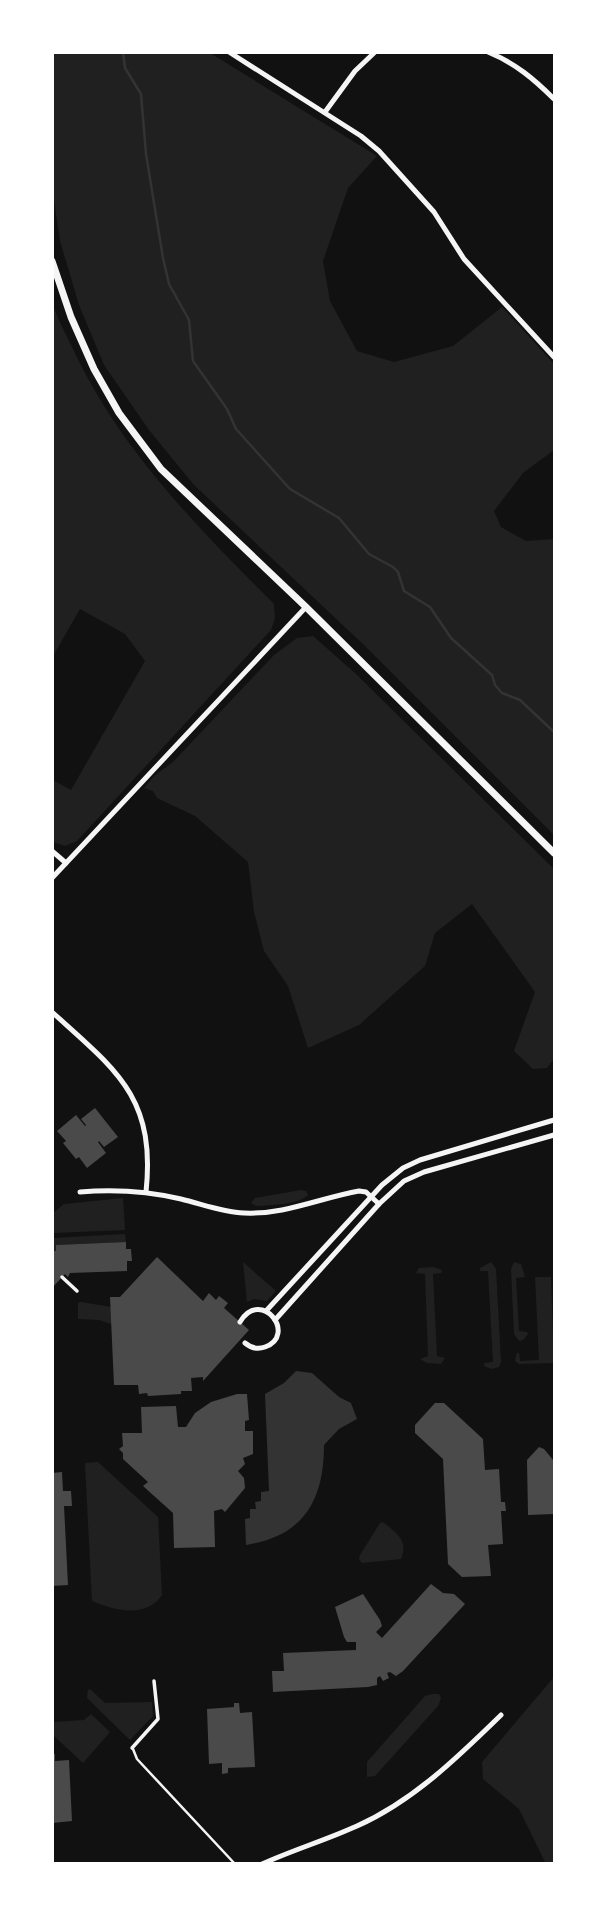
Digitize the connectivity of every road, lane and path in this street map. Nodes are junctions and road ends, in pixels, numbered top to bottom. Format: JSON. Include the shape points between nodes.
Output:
{"nodes":[{"id":1,"x":229,"y":52,"type":"edge"},
{"id":2,"x":375,"y":52,"type":"edge"},
{"id":3,"x":488,"y":52,"type":"edge"},
{"id":4,"x":555,"y":99,"type":"edge"},
{"id":5,"x":325,"y":112,"type":"junction"},
{"id":6,"x":52,"y":261,"type":"edge"},
{"id":7,"x":555,"y":356,"type":"edge"},
{"id":8,"x":306,"y":607,"type":"junction"},
{"id":9,"x":52,"y":851,"type":"edge"},
{"id":10,"x":555,"y":853,"type":"edge"},
{"id":11,"x":66,"y":863,"type":"junction"},
{"id":12,"x":52,"y":878,"type":"edge"},
{"id":13,"x":52,"y":1012,"type":"edge"},
{"id":14,"x":555,"y":1120,"type":"edge"},
{"id":15,"x":555,"y":1135,"type":"edge"},
{"id":16,"x":80,"y":1192,"type":"dead end"},
{"id":17,"x":146,"y":1192,"type":"junction"},
{"id":18,"x":372,"y":1198,"type":"junction"},
{"id":19,"x":379,"y":1204,"type":"junction"},
{"id":20,"x":62,"y":1278,"type":"dead end"},
{"id":21,"x":77,"y":1292,"type":"dead end"},
{"id":22,"x":266,"y":1311,"type":"junction"},
{"id":23,"x":275,"y":1320,"type":"junction"},
{"id":24,"x":240,"y":1322,"type":"dead end"},
{"id":25,"x":245,"y":1343,"type":"dead end"},
{"id":26,"x":155,"y":1681,"type":"dead end"},
{"id":27,"x":502,"y":1715,"type":"dead end"},
{"id":28,"x":132,"y":1748,"type":"joint"},
{"id":29,"x":235,"y":1864,"type":"edge"},
{"id":30,"x":262,"y":1864,"type":"edge"}],
"edges":[{"from":1,"to":5,"type":"street"},
{"from":2,"to":5,"type":"street"},
{"from":3,"to":4,"type":"street","via":[[522,70]]},
{"from":5,"to":7,"type":"street","via":[[380,151],[434,212],[464,259]]},
{"from":6,"to":8,"type":"main road","via":[[86,354],[134,435],[162,469]]},
{"from":8,"to":10,"type":"main road"},
{"from":8,"to":11,"type":"street"},
{"from":9,"to":11,"type":"street"},
{"from":11,"to":12,"type":"street"},
{"from":13,"to":17,"type":"street","via":[[108,1062],[130,1092],[147,1140]]},
{"from":14,"to":18,"type":"street","via":[[420,1160],[403,1168]]},
{"from":15,"to":19,"type":"street","via":[[424,1172],[404,1181]]},
{"from":16,"to":17,"type":"street"},
{"from":17,"to":18,"type":"street","via":[[247,1213],[289,1210],[359,1191]]},
{"from":18,"to":19,"type":"street"},
{"from":18,"to":22,"type":"street"},
{"from":19,"to":23,"type":"street"},
{"from":20,"to":21,"type":"street"},
{"from":22,"to":23,"type":"street"},
{"from":22,"to":24,"type":"street","via":[[249,1312]]},
{"from":23,"to":25,"type":"street","via":[[278,1331],[269,1346],[259,1349]]},
{"from":26,"to":28,"type":"street","via":[[158,1719]]},
{"from":27,"to":30,"type":"street","via":[[432,1780],[394,1805],[359,1826]]},
{"from":28,"to":29,"type":"lane","via":[[136,1759]]}]}
